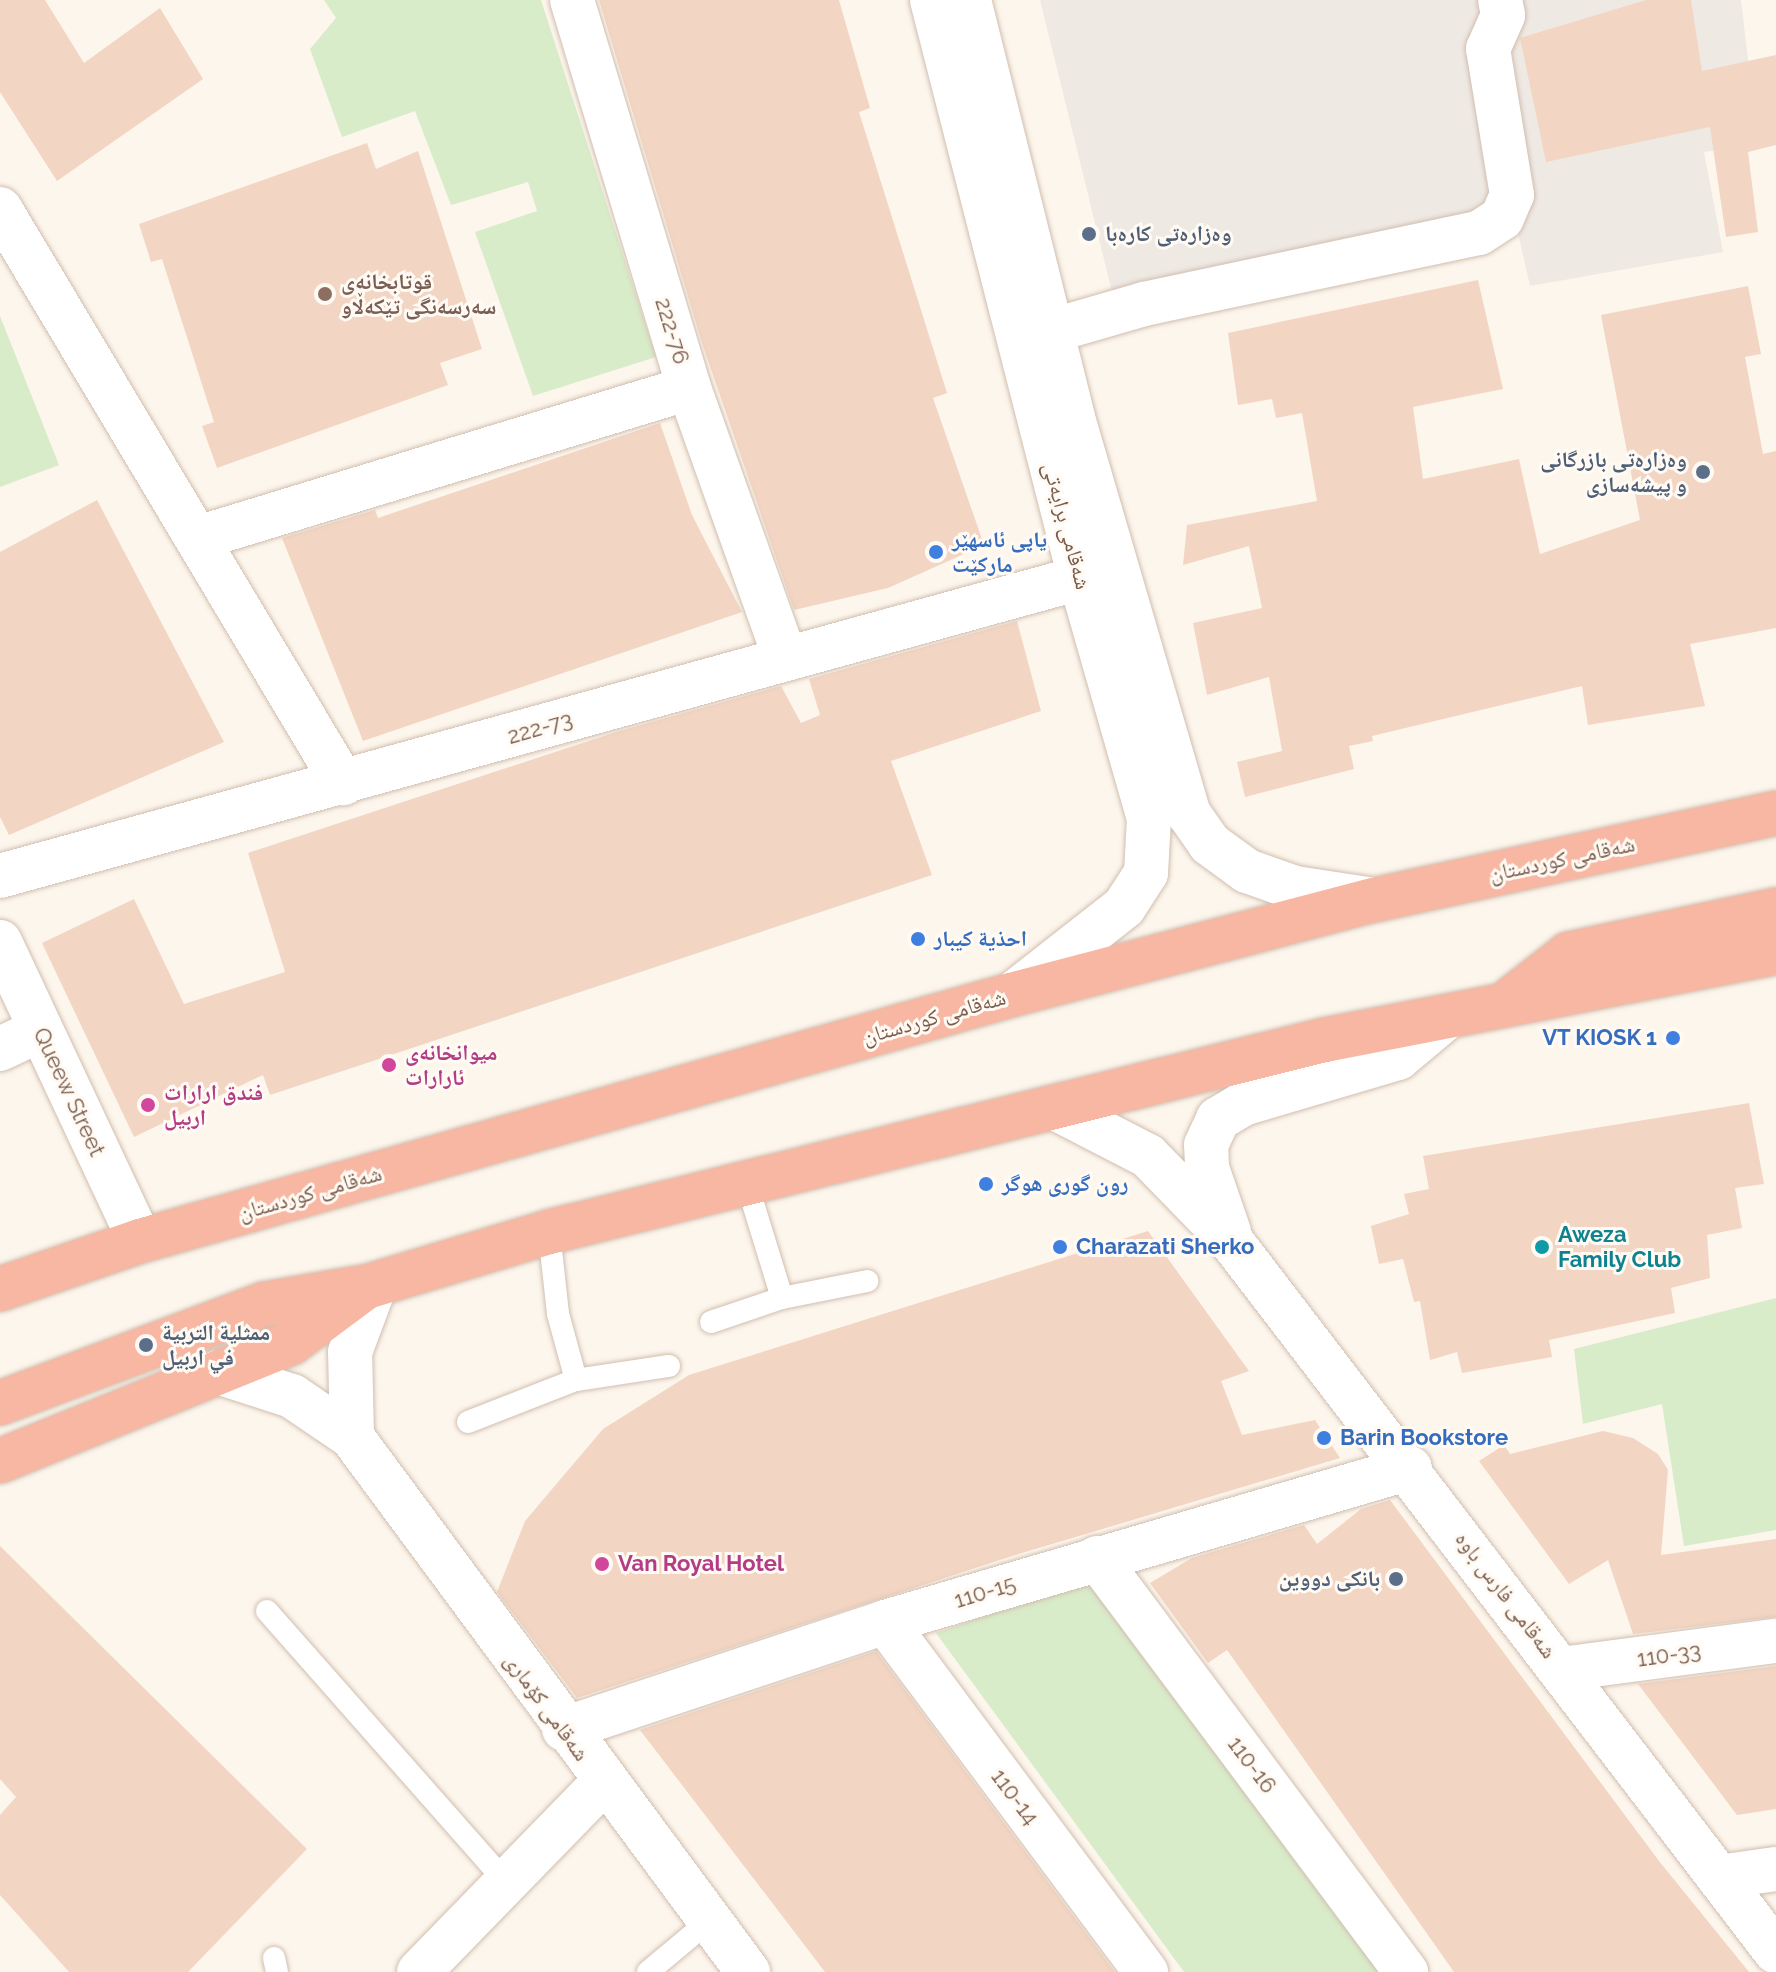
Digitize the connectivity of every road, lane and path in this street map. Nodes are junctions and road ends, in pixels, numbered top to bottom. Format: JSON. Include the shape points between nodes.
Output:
{"nodes":[{"id":1,"x":572,"y":0,"type":"edge"},
{"id":2,"x":932,"y":0,"type":"edge"},
{"id":3,"x":969,"y":0,"type":"edge"},
{"id":4,"x":1500,"y":0,"type":"edge"},
{"id":5,"x":0,"y":209,"type":"edge"},
{"id":6,"x":1051,"y":331,"type":"junction"},
{"id":7,"x":689,"y":388,"type":"junction"},
{"id":8,"x":201,"y":537,"type":"junction"},
{"id":9,"x":1098,"y":573,"type":"junction"},
{"id":10,"x":785,"y":658,"type":"junction"},
{"id":11,"x":343,"y":783,"type":"junction"},
{"id":12,"x":1776,"y":813,"type":"edge"},
{"id":13,"x":0,"y":876,"type":"edge"},
{"id":14,"x":1374,"y":900,"type":"junction"},
{"id":15,"x":1776,"y":910,"type":"edge"},
{"id":16,"x":0,"y":942,"type":"edge"},
{"id":17,"x":1776,"y":952,"type":"edge"},
{"id":18,"x":1011,"y":995,"type":"junction"},
{"id":19,"x":1502,"y":1006,"type":"junction"},
{"id":20,"x":1447,"y":1017,"type":"junction"},
{"id":21,"x":40,"y":1030,"type":"junction"},
{"id":22,"x":0,"y":1049,"type":"edge"},
{"id":23,"x":1057,"y":1109,"type":"junction"},
{"id":24,"x":747,"y":1184,"type":"junction"},
{"id":25,"x":549,"y":1232,"type":"junction"},
{"id":26,"x":1232,"y":1242,"type":"junction"},
{"id":27,"x":120,"y":1247,"type":"junction"},
{"id":28,"x":867,"y":1281,"type":"dead end"},
{"id":29,"x":370,"y":1286,"type":"junction"},
{"id":30,"x":0,"y":1289,"type":"edge"},
{"id":31,"x":782,"y":1298,"type":"junction"},
{"id":32,"x":0,"y":1321,"type":"edge"},
{"id":33,"x":711,"y":1322,"type":"dead end"},
{"id":34,"x":669,"y":1366,"type":"dead end"},
{"id":35,"x":218,"y":1372,"type":"junction"},
{"id":36,"x":576,"y":1380,"type":"junction"},
{"id":37,"x":0,"y":1403,"type":"edge"},
{"id":38,"x":468,"y":1422,"type":"dead end"},
{"id":39,"x":352,"y":1437,"type":"junction"},
{"id":40,"x":0,"y":1461,"type":"edge"},
{"id":41,"x":1410,"y":1468,"type":"junction"},
{"id":42,"x":1097,"y":1558,"type":"junction"},
{"id":43,"x":267,"y":1611,"type":"dead end"},
{"id":44,"x":885,"y":1622,"type":"junction"},
{"id":45,"x":1776,"y":1641,"type":"edge"},
{"id":46,"x":1562,"y":1669,"type":"junction"},
{"id":47,"x":564,"y":1729,"type":"junction"},
{"id":48,"x":603,"y":1783,"type":"junction"},
{"id":49,"x":1776,"y":1869,"type":"edge"},
{"id":50,"x":1719,"y":1877,"type":"junction"},
{"id":51,"x":506,"y":1882,"type":"junction"},
{"id":52,"x":709,"y":1921,"type":"junction"},
{"id":53,"x":1776,"y":1952,"type":"edge"},
{"id":54,"x":419,"y":1972,"type":"edge"},
{"id":55,"x":648,"y":1972,"type":"edge"},
{"id":56,"x":748,"y":1972,"type":"edge"},
{"id":57,"x":1146,"y":1972,"type":"edge"},
{"id":58,"x":1406,"y":1972,"type":"edge"}],
"edges":[{"from":1,"to":7,"type":"street","name":"222-76"},
{"from":2,"to":9,"type":"street","name":"شەقامی برایەتی"},
{"from":3,"to":6,"type":"street","name":"شەقامی برایەتی"},
{"from":4,"to":6,"type":"street","via":[[1503,15],[1488,49],[1512,195],[1502,218],[1479,233],[1144,304]]},
{"from":5,"to":8,"type":"street"},
{"from":6,"to":9,"type":"street","name":"شەقامی برایەتی"},
{"from":7,"to":8,"type":"street"},
{"from":7,"to":10,"type":"street","name":"222-76"},
{"from":8,"to":11,"type":"street"},
{"from":9,"to":10,"type":"street","name":"222-73"},
{"from":9,"to":14,"type":"street","name":"شەقامی برایەتی","via":[[1178,789],[1203,836],[1247,871],[1295,888]]},
{"from":9,"to":18,"type":"street","name":"شەقامی برایەتی","via":[[1149,818],[1149,859],[1140,886],[1108,925]]},
{"from":10,"to":11,"type":"street","name":"222-73"},
{"from":11,"to":13,"type":"street","name":"222-73"},
{"from":12,"to":14,"type":"highway","name":"شەقامی کوردستان"},
{"from":14,"to":18,"type":"highway","name":"شەقامی کوردستان"},
{"from":15,"to":19,"type":"highway","via":[[1569,954]]},
{"from":16,"to":21,"type":"street","name":"Queew Street"},
{"from":17,"to":19,"type":"highway"},
{"from":18,"to":27,"type":"highway","name":"شەقامی کوردستان"},
{"from":19,"to":20,"type":"highway"},
{"from":20,"to":23,"type":"highway","via":[[1325,1040]]},
{"from":20,"to":26,"type":"street","name":"شەقامی فارس باوە","via":[[1398,1058],[1243,1104],[1218,1119],[1206,1145],[1207,1168]]},
{"from":21,"to":22,"type":"street"},
{"from":21,"to":27,"type":"street","name":"Queew Street"},
{"from":23,"to":24,"type":"highway"},
{"from":23,"to":26,"type":"street","name":"شەقامی فارس باوە","via":[[1148,1156]]},
{"from":24,"to":25,"type":"highway"},
{"from":24,"to":31,"type":"lane"},
{"from":25,"to":29,"type":"highway"},
{"from":25,"to":36,"type":"lane","via":[[558,1314]]},
{"from":26,"to":41,"type":"street","name":"شەقامی فارس باوە"},
{"from":27,"to":30,"type":"highway","name":"شەقامی کوردستان"},
{"from":27,"to":32,"type":"highway","name":"شەقامی کوردستان"},
{"from":28,"to":31,"type":"lane"},
{"from":29,"to":35,"type":"highway","via":[[291,1343]]},
{"from":29,"to":37,"type":"highway","via":[[265,1304]]},
{"from":29,"to":39,"type":"street","via":[[350,1352],[346,1388]]},
{"from":31,"to":33,"type":"lane"},
{"from":34,"to":36,"type":"lane"},
{"from":35,"to":39,"type":"street","via":[[292,1396]]},
{"from":35,"to":40,"type":"highway"},
{"from":36,"to":38,"type":"lane"},
{"from":39,"to":47,"type":"street","name":"شەقامی کۆماری"},
{"from":41,"to":42,"type":"street","name":"110-15"},
{"from":41,"to":46,"type":"street","name":"شەقامی فارس باوە"},
{"from":42,"to":44,"type":"street","name":"110-15"},
{"from":42,"to":58,"type":"street","name":"110-16"},
{"from":43,"to":51,"type":"lane"},
{"from":44,"to":47,"type":"street","name":"110-15"},
{"from":44,"to":57,"type":"street","name":"110-14"},
{"from":45,"to":46,"type":"street","name":"110-33"},
{"from":46,"to":50,"type":"street","name":"شەقامی فارس باوە"},
{"from":47,"to":48,"type":"street","name":"شەقامی کۆماری"},
{"from":48,"to":51,"type":"street"},
{"from":48,"to":52,"type":"street","name":"شەقامی کۆماری"},
{"from":49,"to":50,"type":"street"},
{"from":50,"to":53,"type":"street","name":"شەقامی فارس باوە"},
{"from":51,"to":54,"type":"street"},
{"from":52,"to":55,"type":"lane"},
{"from":52,"to":56,"type":"street","name":"شەقامی کۆماری"}]}
